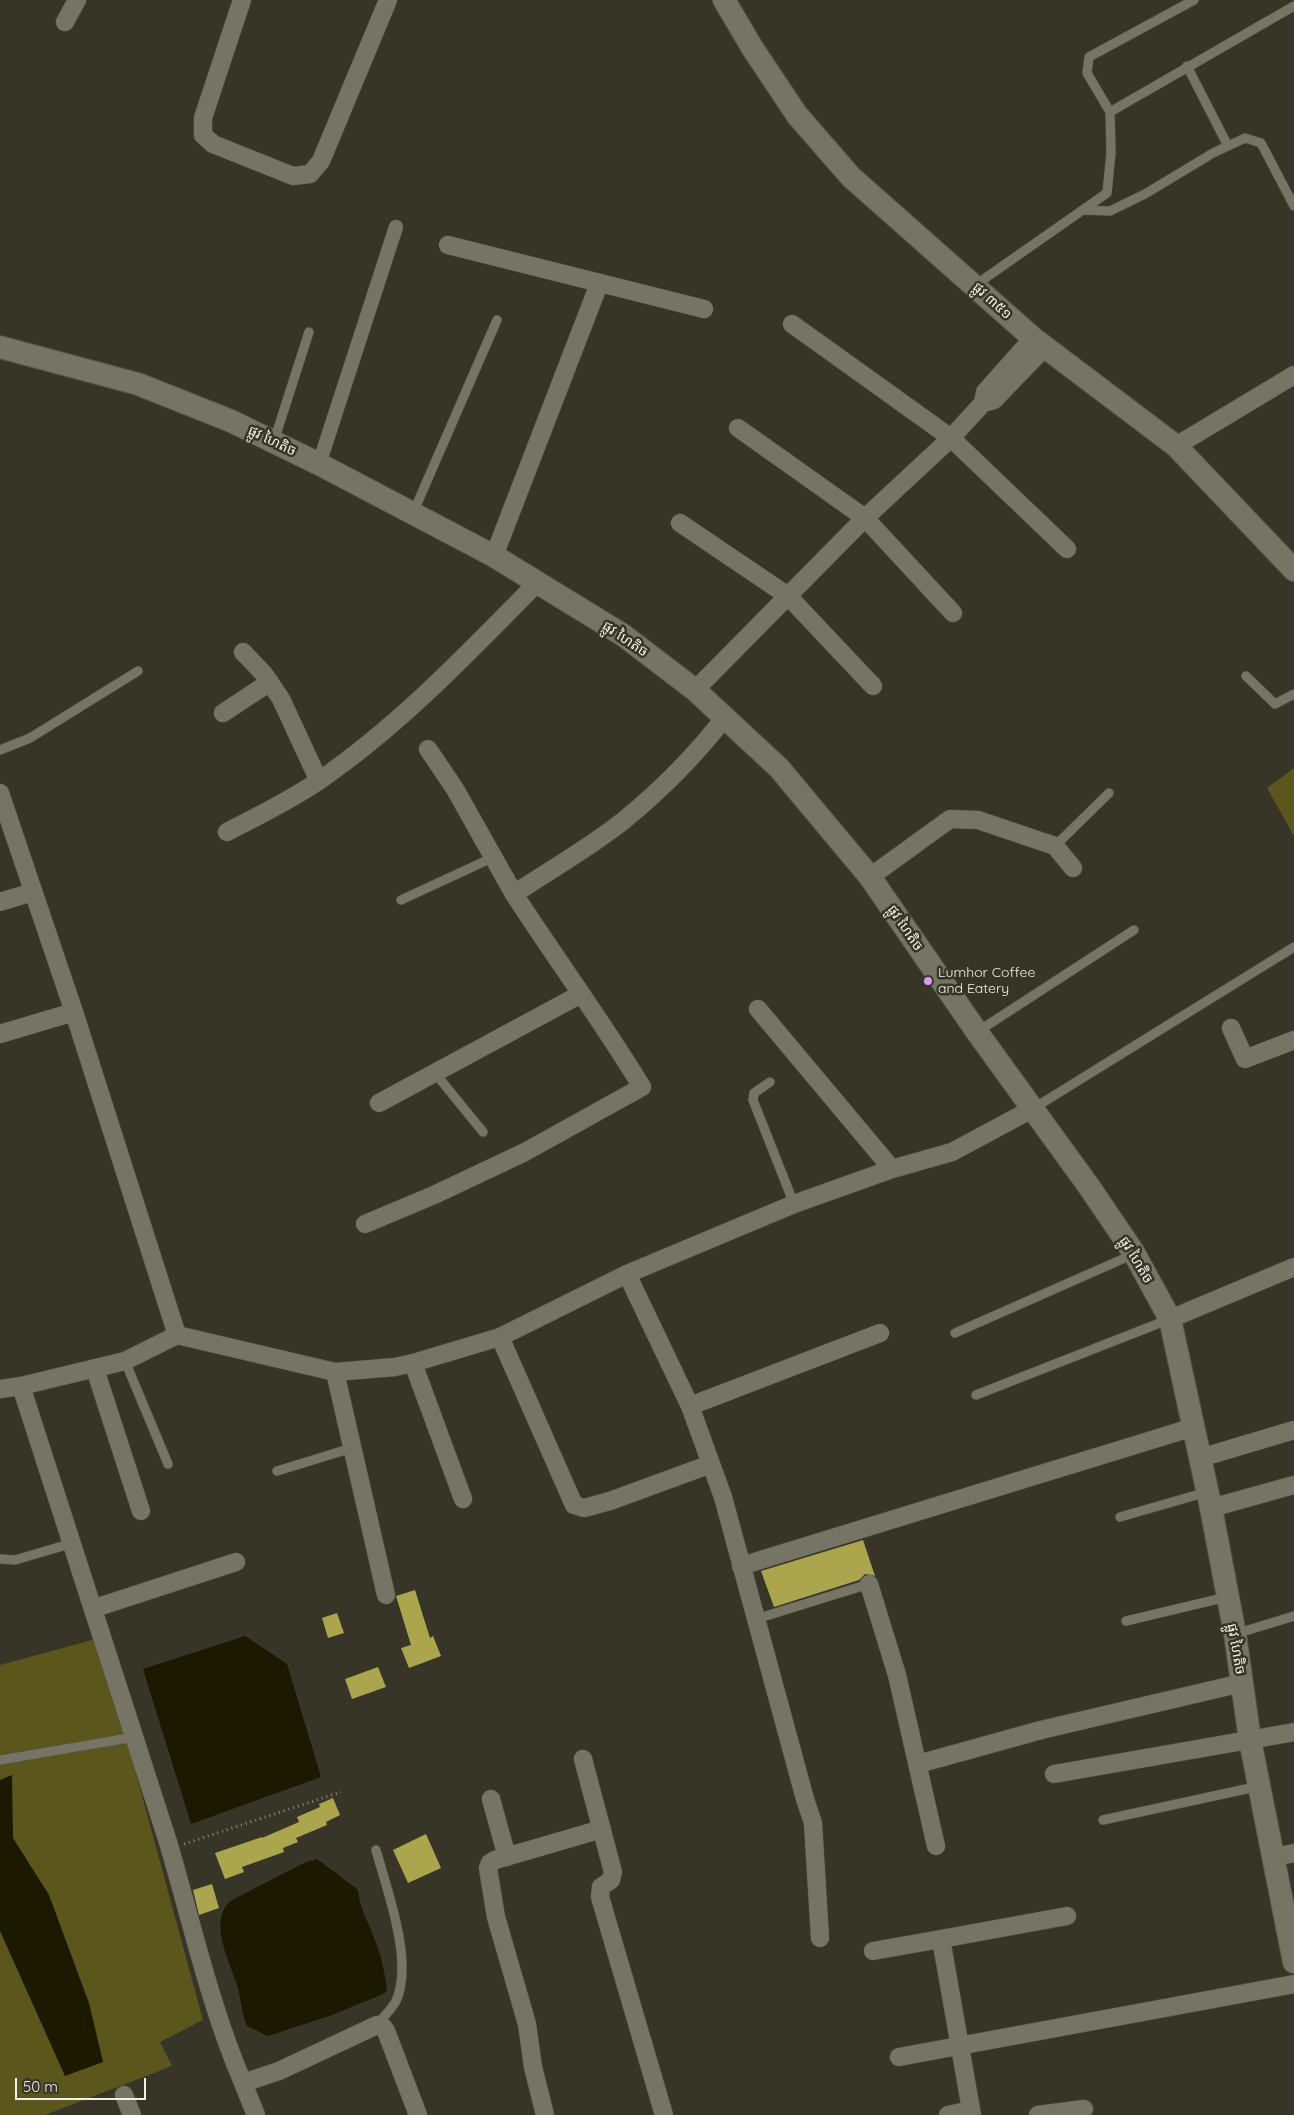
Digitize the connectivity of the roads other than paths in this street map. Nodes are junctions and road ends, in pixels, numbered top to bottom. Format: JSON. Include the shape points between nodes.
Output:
{"nodes":[{"id":1,"x":77,"y":0,"type":"edge"},
{"id":2,"x":242,"y":0,"type":"edge"},
{"id":3,"x":388,"y":0,"type":"edge"},
{"id":4,"x":724,"y":0,"type":"edge"},
{"id":5,"x":1194,"y":0,"type":"edge"},
{"id":6,"x":1294,"y":6,"type":"edge"},
{"id":7,"x":66,"y":22,"type":"dead end"},
{"id":8,"x":1187,"y":66,"type":"junction"},
{"id":9,"x":1110,"y":112,"type":"junction"},
{"id":10,"x":1228,"y":146,"type":"junction"},
{"id":11,"x":1294,"y":206,"type":"edge"},
{"id":12,"x":1083,"y":210,"type":"junction"},
{"id":13,"x":396,"y":227,"type":"dead end"},
{"id":14,"x":448,"y":245,"type":"dead end"},
{"id":15,"x":599,"y":284,"type":"junction"},
{"id":16,"x":974,"y":286,"type":"junction"},
{"id":17,"x":704,"y":309,"type":"dead end"},
{"id":18,"x":498,"y":320,"type":"dead end"},
{"id":19,"x":792,"y":324,"type":"dead end"},
{"id":20,"x":309,"y":332,"type":"dead end"},
{"id":21,"x":1039,"y":343,"type":"junction"},
{"id":22,"x":0,"y":347,"type":"edge"},
{"id":23,"x":1294,"y":375,"type":"edge"},
{"id":24,"x":738,"y":428,"type":"dead end"},
{"id":25,"x":951,"y":438,"type":"junction"},
{"id":26,"x":273,"y":443,"type":"junction"},
{"id":27,"x":1176,"y":446,"type":"junction"},
{"id":28,"x":319,"y":464,"type":"junction"},
{"id":29,"x":413,"y":513,"type":"junction"},
{"id":30,"x":865,"y":518,"type":"junction"},
{"id":31,"x":680,"y":523,"type":"dead end"},
{"id":32,"x":1067,"y":549,"type":"dead end"},
{"id":33,"x":494,"y":556,"type":"junction"},
{"id":34,"x":1290,"y":559,"type":"edge"},
{"id":35,"x":537,"y":583,"type":"junction"},
{"id":36,"x":788,"y":596,"type":"junction"},
{"id":37,"x":953,"y":613,"type":"dead end"},
{"id":38,"x":243,"y":652,"type":"dead end"},
{"id":39,"x":138,"y":671,"type":"dead end"},
{"id":40,"x":1246,"y":676,"type":"dead end"},
{"id":41,"x":270,"y":682,"type":"junction"},
{"id":42,"x":873,"y":686,"type":"dead end"},
{"id":43,"x":695,"y":690,"type":"junction"},
{"id":44,"x":1294,"y":694,"type":"edge"},
{"id":45,"x":224,"y":713,"type":"dead end"},
{"id":46,"x":725,"y":717,"type":"junction"},
{"id":47,"x":428,"y":749,"type":"dead end"},
{"id":48,"x":0,"y":750,"type":"edge"},
{"id":49,"x":319,"y":781,"type":"junction"},
{"id":50,"x":0,"y":793,"type":"edge"},
{"id":51,"x":1109,"y":793,"type":"dead end"},
{"id":52,"x":227,"y":832,"type":"dead end"},
{"id":53,"x":1055,"y":846,"type":"junction"},
{"id":54,"x":495,"y":857,"type":"junction"},
{"id":55,"x":1073,"y":868,"type":"dead end"},
{"id":56,"x":870,"y":877,"type":"junction"},
{"id":57,"x":33,"y":892,"type":"junction"},
{"id":58,"x":514,"y":894,"type":"junction"},
{"id":59,"x":401,"y":900,"type":"dead end"},
{"id":60,"x":0,"y":902,"type":"edge"},
{"id":61,"x":1134,"y":930,"type":"dead end"},
{"id":62,"x":1294,"y":948,"type":"edge"},
{"id":63,"x":580,"y":994,"type":"junction"},
{"id":64,"x":758,"y":1009,"type":"dead end"},
{"id":65,"x":74,"y":1012,"type":"junction"},
{"id":66,"x":1231,"y":1028,"type":"dead end"},
{"id":67,"x":977,"y":1032,"type":"junction"},
{"id":68,"x":0,"y":1034,"type":"edge"},
{"id":69,"x":1294,"y":1040,"type":"edge"},
{"id":70,"x":435,"y":1073,"type":"junction"},
{"id":71,"x":770,"y":1082,"type":"dead end"},
{"id":72,"x":379,"y":1103,"type":"dead end"},
{"id":73,"x":1034,"y":1108,"type":"junction"},
{"id":74,"x":483,"y":1132,"type":"dead end"},
{"id":75,"x":892,"y":1169,"type":"junction"},
{"id":76,"x":794,"y":1204,"type":"junction"},
{"id":77,"x":366,"y":1224,"type":"dead end"},
{"id":78,"x":1134,"y":1254,"type":"junction"},
{"id":79,"x":1294,"y":1267,"type":"edge"},
{"id":80,"x":628,"y":1274,"type":"junction"},
{"id":81,"x":1170,"y":1318,"type":"junction"},
{"id":82,"x":880,"y":1332,"type":"dead end"},
{"id":83,"x":955,"y":1332,"type":"dead end"},
{"id":84,"x":177,"y":1335,"type":"junction"},
{"id":85,"x":500,"y":1337,"type":"junction"},
{"id":86,"x":125,"y":1361,"type":"junction"},
{"id":87,"x":413,"y":1364,"type":"junction"},
{"id":88,"x":95,"y":1369,"type":"junction"},
{"id":89,"x":335,"y":1372,"type":"junction"},
{"id":90,"x":21,"y":1386,"type":"junction"},
{"id":91,"x":0,"y":1389,"type":"edge"},
{"id":92,"x":976,"y":1395,"type":"dead end"},
{"id":93,"x":690,"y":1406,"type":"junction"},
{"id":94,"x":1194,"y":1427,"type":"junction"},
{"id":95,"x":1294,"y":1430,"type":"edge"},
{"id":96,"x":352,"y":1448,"type":"junction"},
{"id":97,"x":1200,"y":1458,"type":"junction"},
{"id":98,"x":168,"y":1464,"type":"dead end"},
{"id":99,"x":711,"y":1464,"type":"junction"},
{"id":100,"x":277,"y":1471,"type":"dead end"},
{"id":101,"x":1294,"y":1485,"type":"edge"},
{"id":102,"x":463,"y":1500,"type":"dead end"},
{"id":103,"x":1209,"y":1500,"type":"junction"},
{"id":104,"x":141,"y":1510,"type":"dead end"},
{"id":105,"x":1120,"y":1517,"type":"dead end"},
{"id":106,"x":73,"y":1543,"type":"junction"},
{"id":107,"x":0,"y":1559,"type":"edge"},
{"id":108,"x":236,"y":1562,"type":"dead end"},
{"id":109,"x":741,"y":1566,"type":"junction"},
{"id":110,"x":869,"y":1584,"type":"joint"},
{"id":111,"x":386,"y":1595,"type":"dead end"},
{"id":112,"x":1227,"y":1597,"type":"junction"},
{"id":113,"x":95,"y":1608,"type":"junction"},
{"id":114,"x":1294,"y":1616,"type":"edge"},
{"id":115,"x":756,"y":1619,"type":"junction"},
{"id":116,"x":1126,"y":1621,"type":"dead end"},
{"id":117,"x":1235,"y":1634,"type":"junction"},
{"id":118,"x":1242,"y":1683,"type":"junction"},
{"id":119,"x":1294,"y":1732,"type":"edge"},
{"id":120,"x":135,"y":1738,"type":"junction"},
{"id":121,"x":1250,"y":1740,"type":"junction"},
{"id":122,"x":583,"y":1759,"type":"dead end"},
{"id":123,"x":0,"y":1760,"type":"edge"},
{"id":124,"x":918,"y":1764,"type":"junction"},
{"id":125,"x":1054,"y":1774,"type":"dead end"},
{"id":126,"x":1260,"y":1786,"type":"junction"},
{"id":127,"x":491,"y":1799,"type":"dead end"},
{"id":128,"x":1103,"y":1820,"type":"dead end"},
{"id":129,"x":602,"y":1829,"type":"junction"},
{"id":130,"x":936,"y":1846,"type":"dead end"},
{"id":131,"x":376,"y":1850,"type":"dead end"},
{"id":132,"x":1284,"y":1855,"type":"edge"},
{"id":133,"x":507,"y":1857,"type":"junction"},
{"id":134,"x":1067,"y":1916,"type":"dead end"},
{"id":135,"x":820,"y":1938,"type":"dead end"},
{"id":136,"x":941,"y":1939,"type":"junction"},
{"id":137,"x":873,"y":1951,"type":"dead end"},
{"id":138,"x":1294,"y":1962,"type":"edge"},
{"id":139,"x":1294,"y":1984,"type":"edge"},
{"id":140,"x":377,"y":2025,"type":"junction"},
{"id":141,"x":960,"y":2047,"type":"junction"},
{"id":142,"x":899,"y":2057,"type":"dead end"},
{"id":143,"x":243,"y":2083,"type":"junction"},
{"id":144,"x":124,"y":2094,"type":"dead end"},
{"id":145,"x":1084,"y":2109,"type":"dead end"},
{"id":146,"x":971,"y":2112,"type":"edge"},
{"id":147,"x":132,"y":2115,"type":"edge"},
{"id":148,"x":256,"y":2115,"type":"edge"},
{"id":149,"x":418,"y":2115,"type":"edge"},
{"id":150,"x":546,"y":2115,"type":"edge"},
{"id":151,"x":664,"y":2115,"type":"edge"},
{"id":152,"x":948,"y":2115,"type":"edge"},
{"id":153,"x":1038,"y":2115,"type":"edge"}],
"edges":[{"from":1,"to":7,"type":"street"},
{"from":2,"to":3,"type":"street","via":[[203,118],[203,135],[213,144],[293,176],[310,174],[321,161]]},
{"from":4,"to":16,"type":"street","name":"ផ្លូវ ៣៥១","via":[[797,115],[851,177]]},
{"from":5,"to":9,"type":"lane","via":[[1090,57],[1087,73]]},
{"from":6,"to":8,"type":"lane"},
{"from":8,"to":9,"type":"lane"},
{"from":8,"to":10,"type":"lane"},
{"from":9,"to":12,"type":"lane","via":[[1112,153],[1107,193]]},
{"from":10,"to":11,"type":"lane","via":[[1245,138],[1261,143]]},
{"from":10,"to":12,"type":"lane","via":[[1110,211]]},
{"from":12,"to":16,"type":"lane"},
{"from":13,"to":28,"type":"street"},
{"from":14,"to":15,"type":"street"},
{"from":15,"to":17,"type":"street"},
{"from":15,"to":33,"type":"street"},
{"from":16,"to":21,"type":"street","name":"ផ្លូវ ៣៥១"},
{"from":18,"to":29,"type":"lane"},
{"from":19,"to":25,"type":"street"},
{"from":20,"to":26,"type":"lane"},
{"from":21,"to":25,"type":"street","via":[[985,392],[983,404]]},
{"from":21,"to":27,"type":"street","name":"ផ្លូវ ៣៥១"},
{"from":22,"to":26,"type":"street","name":"ផ្លូវ ហៃតិច","via":[[138,384],[231,421]]},
{"from":23,"to":27,"type":"street"},
{"from":24,"to":30,"type":"street"},
{"from":25,"to":30,"type":"street"},
{"from":25,"to":32,"type":"street"},
{"from":26,"to":28,"type":"street","name":"ផ្លូវ ហៃតិច"},
{"from":27,"to":34,"type":"street","name":"ផ្លូវ ៣៥១"},
{"from":28,"to":29,"type":"street","name":"ផ្លូវ ហៃតិច"},
{"from":29,"to":33,"type":"street","name":"ផ្លូវ ហៃតិច"},
{"from":30,"to":36,"type":"street"},
{"from":30,"to":37,"type":"street"},
{"from":31,"to":36,"type":"street"},
{"from":33,"to":35,"type":"street","name":"ផ្លូវ ហៃតិច"},
{"from":35,"to":43,"type":"street","name":"ផ្លូវ ហៃតិច","via":[[622,635]]},
{"from":35,"to":49,"type":"street","via":[[411,708]]},
{"from":36,"to":42,"type":"street"},
{"from":36,"to":43,"type":"street"},
{"from":38,"to":41,"type":"street"},
{"from":39,"to":48,"type":"lane","via":[[30,738]]},
{"from":40,"to":44,"type":"lane","via":[[1275,704]]},
{"from":41,"to":45,"type":"street"},
{"from":41,"to":49,"type":"street"},
{"from":43,"to":46,"type":"street","name":"ផ្លូវ ហៃតិច"},
{"from":46,"to":56,"type":"street","name":"ផ្លូវ ហៃតិច","via":[[779,768]]},
{"from":46,"to":58,"type":"street","via":[[665,784],[621,822]]},
{"from":47,"to":54,"type":"street"},
{"from":49,"to":52,"type":"street"},
{"from":50,"to":57,"type":"street"},
{"from":51,"to":53,"type":"lane"},
{"from":53,"to":55,"type":"street"},
{"from":53,"to":56,"type":"street","via":[[978,820],[950,819]]},
{"from":54,"to":58,"type":"street"},
{"from":54,"to":59,"type":"lane"},
{"from":56,"to":67,"type":"street","name":"ផ្លូវ ហៃតិច"},
{"from":57,"to":60,"type":"street"},
{"from":57,"to":65,"type":"street"},
{"from":58,"to":63,"type":"street"},
{"from":61,"to":67,"type":"lane"},
{"from":62,"to":73,"type":"lane"},
{"from":63,"to":70,"type":"street"},
{"from":63,"to":77,"type":"street","via":[[642,1087],[525,1152]]},
{"from":64,"to":75,"type":"street"},
{"from":65,"to":68,"type":"street"},
{"from":65,"to":84,"type":"street"},
{"from":66,"to":69,"type":"street","via":[[1246,1060]]},
{"from":67,"to":73,"type":"street","name":"ផ្លូវ ហៃតិច"},
{"from":70,"to":72,"type":"street"},
{"from":70,"to":74,"type":"lane"},
{"from":71,"to":76,"type":"lane","via":[[754,1093],[753,1100]]},
{"from":73,"to":75,"type":"street","via":[[952,1152]]},
{"from":73,"to":78,"type":"street","name":"ផ្លូវ ហៃតិច"},
{"from":75,"to":76,"type":"street"},
{"from":76,"to":80,"type":"street"},
{"from":78,"to":81,"type":"street","name":"ផ្លូវ ហៃតិច"},
{"from":78,"to":83,"type":"lane"},
{"from":79,"to":81,"type":"street"},
{"from":80,"to":85,"type":"street"},
{"from":80,"to":93,"type":"street"},
{"from":81,"to":92,"type":"lane"},
{"from":81,"to":94,"type":"street","name":"ផ្លូវ ហៃតិច"},
{"from":82,"to":93,"type":"street"},
{"from":84,"to":86,"type":"street"},
{"from":84,"to":89,"type":"street"},
{"from":85,"to":87,"type":"street"},
{"from":85,"to":99,"type":"street","via":[[574,1505],[584,1508],[610,1501]]},
{"from":86,"to":88,"type":"street"},
{"from":86,"to":98,"type":"lane"},
{"from":87,"to":89,"type":"street"},
{"from":87,"to":102,"type":"street"},
{"from":88,"to":90,"type":"street"},
{"from":88,"to":104,"type":"street"},
{"from":89,"to":96,"type":"street"},
{"from":90,"to":91,"type":"street"},
{"from":90,"to":106,"type":"street"},
{"from":93,"to":99,"type":"street"},
{"from":94,"to":97,"type":"street","name":"ផ្លូវ ហៃតិច"},
{"from":94,"to":109,"type":"street"},
{"from":95,"to":97,"type":"street"},
{"from":96,"to":100,"type":"lane"},
{"from":96,"to":111,"type":"street"},
{"from":97,"to":103,"type":"street","name":"ផ្លូវ ហៃតិច"},
{"from":99,"to":109,"type":"street"},
{"from":101,"to":103,"type":"street"},
{"from":103,"to":105,"type":"lane"},
{"from":103,"to":112,"type":"street","name":"ផ្លូវ ហៃតិច"},
{"from":106,"to":107,"type":"lane","via":[[15,1560]]},
{"from":106,"to":113,"type":"street"},
{"from":108,"to":113,"type":"street"},
{"from":109,"to":115,"type":"street"},
{"from":110,"to":115,"type":"lane"},
{"from":110,"to":124,"type":"street","via":[[897,1675]]},
{"from":112,"to":116,"type":"lane"},
{"from":112,"to":117,"type":"street","name":"ផ្លូវ ហៃតិច"},
{"from":113,"to":120,"type":"street"},
{"from":114,"to":117,"type":"lane"},
{"from":115,"to":135,"type":"street","via":[[813,1823]]},
{"from":117,"to":118,"type":"street","name":"ផ្លូវ ហៃតិច"},
{"from":118,"to":121,"type":"street","name":"ផ្លូវ ហៃតិច"},
{"from":118,"to":124,"type":"street","via":[[1041,1730]]},
{"from":119,"to":121,"type":"street"},
{"from":120,"to":123,"type":"lane"},
{"from":120,"to":143,"type":"street","via":[[228,2048]]},
{"from":121,"to":125,"type":"street"},
{"from":121,"to":126,"type":"street","name":"ផ្លូវ ហៃតិច"},
{"from":122,"to":129,"type":"street"},
{"from":124,"to":130,"type":"street"},
{"from":126,"to":128,"type":"lane"},
{"from":126,"to":132,"type":"street","name":"ផ្លូវ ហៃតិច"},
{"from":127,"to":133,"type":"street"},
{"from":129,"to":133,"type":"street"},
{"from":129,"to":151,"type":"street","via":[[612,1872],[611,1880],[600,1887],[600,1897]]},
{"from":131,"to":140,"type":"lane","via":[[402,1946],[402,1977],[396,2001]]},
{"from":132,"to":138,"type":"street","name":"ផ្លូវ ហៃតិច"},
{"from":133,"to":150,"type":"street","via":[[490,1863],[488,1868],[496,1917],[527,2024],[533,2067]]},
{"from":134,"to":136,"type":"street"},
{"from":136,"to":137,"type":"street"},
{"from":136,"to":141,"type":"street"},
{"from":139,"to":141,"type":"street"},
{"from":140,"to":143,"type":"street","via":[[279,2071]]},
{"from":140,"to":149,"type":"street","via":[[386,2031]]},
{"from":141,"to":142,"type":"street"},
{"from":141,"to":146,"type":"street"},
{"from":143,"to":148,"type":"street"},
{"from":144,"to":147,"type":"street"},
{"from":145,"to":153,"type":"street"},
{"from":146,"to":152,"type":"street"}]}
